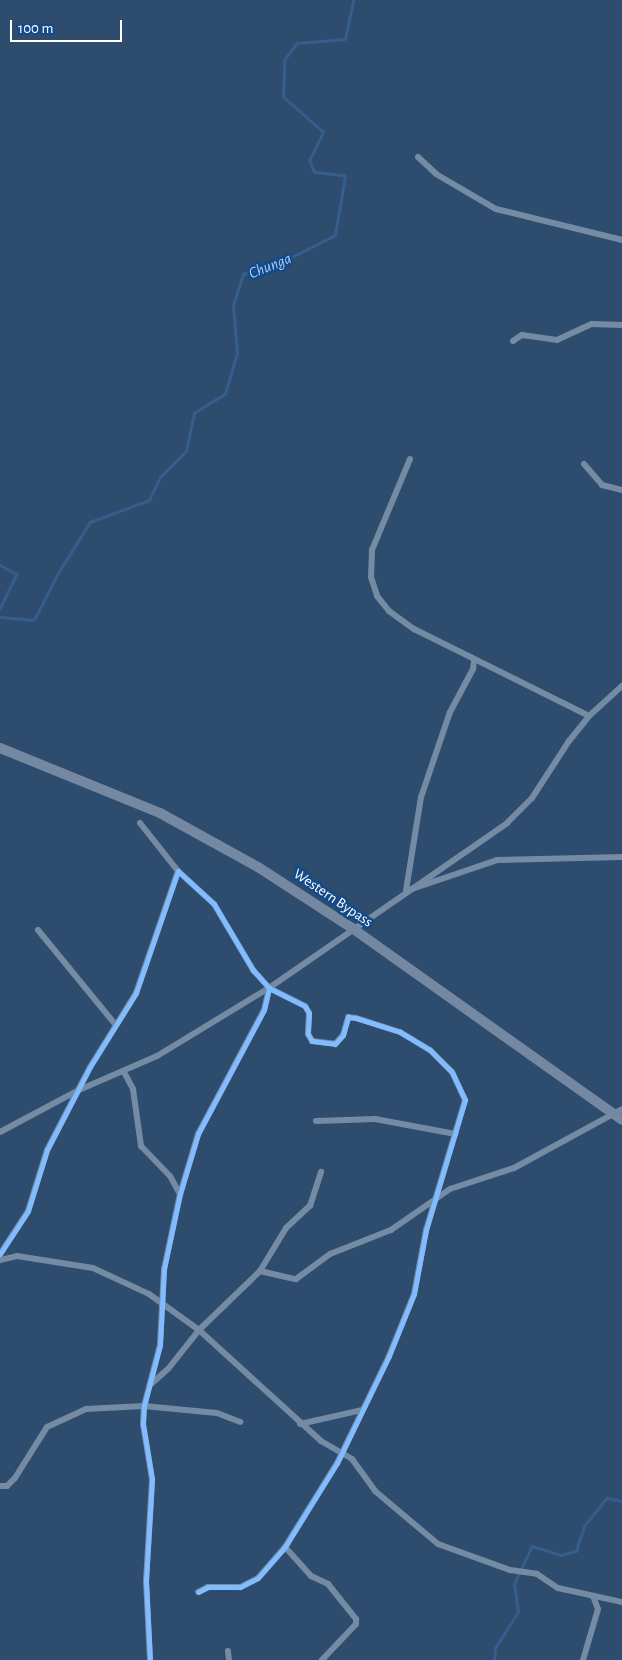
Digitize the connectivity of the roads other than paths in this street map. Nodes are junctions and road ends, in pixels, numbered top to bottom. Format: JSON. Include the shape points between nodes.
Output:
{"nodes":[{"id":1,"x":418,"y":157,"type":"dead end"},
{"id":2,"x":622,"y":240,"type":"edge"},
{"id":3,"x":622,"y":324,"type":"edge"},
{"id":4,"x":513,"y":340,"type":"dead end"},
{"id":5,"x":410,"y":459,"type":"dead end"},
{"id":6,"x":584,"y":464,"type":"dead end"},
{"id":7,"x":622,"y":490,"type":"edge"},
{"id":8,"x":474,"y":661,"type":"junction"},
{"id":9,"x":622,"y":686,"type":"edge"},
{"id":10,"x":589,"y":716,"type":"junction"},
{"id":11,"x":0,"y":748,"type":"edge"},
{"id":12,"x":140,"y":823,"type":"dead end"},
{"id":13,"x":622,"y":857,"type":"edge"},
{"id":14,"x":178,"y":871,"type":"junction"},
{"id":15,"x":406,"y":891,"type":"junction"},
{"id":16,"x":352,"y":928,"type":"junction"},
{"id":17,"x":38,"y":930,"type":"dead end"},
{"id":18,"x":269,"y":988,"type":"junction"},
{"id":19,"x":115,"y":1024,"type":"junction"},
{"id":20,"x":124,"y":1072,"type":"junction"},
{"id":21,"x":79,"y":1090,"type":"junction"},
{"id":22,"x":617,"y":1112,"type":"edge"},
{"id":23,"x":622,"y":1120,"type":"edge"},
{"id":24,"x":316,"y":1121,"type":"dead end"},
{"id":25,"x":0,"y":1132,"type":"edge"},
{"id":26,"x":456,"y":1134,"type":"junction"},
{"id":27,"x":321,"y":1172,"type":"dead end"},
{"id":28,"x":180,"y":1194,"type":"junction"},
{"id":29,"x":437,"y":1198,"type":"junction"},
{"id":30,"x":0,"y":1254,"type":"edge"},
{"id":31,"x":0,"y":1260,"type":"edge"},
{"id":32,"x":260,"y":1271,"type":"junction"},
{"id":33,"x":161,"y":1303,"type":"junction"},
{"id":34,"x":199,"y":1330,"type":"junction"},
{"id":35,"x":150,"y":1385,"type":"junction"},
{"id":36,"x":144,"y":1406,"type":"junction"},
{"id":37,"x":362,"y":1410,"type":"junction"},
{"id":38,"x":240,"y":1422,"type":"dead end"},
{"id":39,"x":300,"y":1424,"type":"junction"},
{"id":40,"x":341,"y":1452,"type":"junction"},
{"id":41,"x":4,"y":1486,"type":"edge"},
{"id":42,"x":0,"y":1492,"type":"edge"},
{"id":43,"x":285,"y":1547,"type":"junction"},
{"id":44,"x":198,"y":1592,"type":"dead end"},
{"id":45,"x":592,"y":1595,"type":"junction"},
{"id":46,"x":622,"y":1602,"type":"edge"},
{"id":47,"x":228,"y":1651,"type":"dead end"},
{"id":48,"x":150,"y":1660,"type":"edge"},
{"id":49,"x":229,"y":1660,"type":"edge"},
{"id":50,"x":322,"y":1660,"type":"edge"},
{"id":51,"x":583,"y":1660,"type":"edge"}],
"edges":[{"from":1,"to":2,"type":"street","via":[[436,174],[496,209]]},
{"from":3,"to":4,"type":"street","via":[[592,324],[558,340],[522,335]]},
{"from":5,"to":8,"type":"street","via":[[372,550],[370,577],[377,596],[389,611],[414,630]]},
{"from":6,"to":7,"type":"street","via":[[602,485]]},
{"from":8,"to":10,"type":"street"},
{"from":8,"to":15,"type":"street","via":[[474,669],[450,712],[421,797]]},
{"from":9,"to":10,"type":"street"},
{"from":10,"to":15,"type":"street","via":[[523,810]]},
{"from":11,"to":16,"type":"main road","name":"Western Bypass","via":[[160,813],[258,867]]},
{"from":12,"to":14,"type":"street"},
{"from":13,"to":15,"type":"street","via":[[497,860]]},
{"from":14,"to":18,"type":"street","via":[[214,904],[253,970]]},
{"from":14,"to":19,"type":"street","via":[[136,993]]},
{"from":15,"to":16,"type":"street"},
{"from":16,"to":18,"type":"street"},
{"from":16,"to":22,"type":"main road","name":"Western Bypass"},
{"from":17,"to":19,"type":"street"},
{"from":18,"to":20,"type":"street"},
{"from":18,"to":26,"type":"street","via":[[305,1006],[309,1013],[308,1034],[312,1041],[335,1044],[348,1017],[382,1024],[430,1050],[452,1072],[465,1100]]},
{"from":18,"to":28,"type":"street","via":[[264,1010],[206,1112]]},
{"from":19,"to":21,"type":"street"},
{"from":20,"to":21,"type":"street"},
{"from":20,"to":28,"type":"street","via":[[133,1089],[141,1146],[170,1176]]},
{"from":21,"to":25,"type":"street"},
{"from":21,"to":30,"type":"street","via":[[47,1150],[24,1219]]},
{"from":22,"to":23,"type":"main road","name":"Western Bypass"},
{"from":22,"to":29,"type":"street","via":[[514,1168],[458,1185]]},
{"from":24,"to":26,"type":"street","via":[[376,1119]]},
{"from":26,"to":29,"type":"street"},
{"from":27,"to":32,"type":"street","via":[[310,1206],[286,1228]]},
{"from":28,"to":33,"type":"street"},
{"from":29,"to":32,"type":"street","via":[[391,1230],[330,1254],[296,1279]]},
{"from":29,"to":37,"type":"street","via":[[426,1230],[414,1294]]},
{"from":31,"to":33,"type":"street","via":[[17,1256],[94,1268],[150,1294]]},
{"from":32,"to":34,"type":"street"},
{"from":33,"to":34,"type":"street"},
{"from":33,"to":35,"type":"street","via":[[160,1345]]},
{"from":34,"to":35,"type":"street","via":[[168,1369]]},
{"from":34,"to":39,"type":"street"},
{"from":35,"to":36,"type":"street"},
{"from":36,"to":38,"type":"street","via":[[217,1413]]},
{"from":36,"to":41,"type":"street","via":[[86,1409],[54,1422]]},
{"from":36,"to":48,"type":"street","via":[[143,1437],[152,1479],[146,1581]]},
{"from":37,"to":39,"type":"street"},
{"from":37,"to":40,"type":"street"},
{"from":39,"to":40,"type":"street"},
{"from":40,"to":43,"type":"street","via":[[331,1474]]},
{"from":40,"to":45,"type":"street","via":[[352,1459],[375,1491],[438,1544],[511,1570],[537,1574],[558,1588]]},
{"from":41,"to":42,"type":"street"},
{"from":43,"to":44,"type":"street","via":[[248,1585],[208,1587]]},
{"from":43,"to":50,"type":"street","via":[[311,1576],[328,1584],[356,1619],[356,1624]]},
{"from":45,"to":46,"type":"street"},
{"from":45,"to":51,"type":"street","via":[[598,1609]]},
{"from":47,"to":49,"type":"street"}]}
